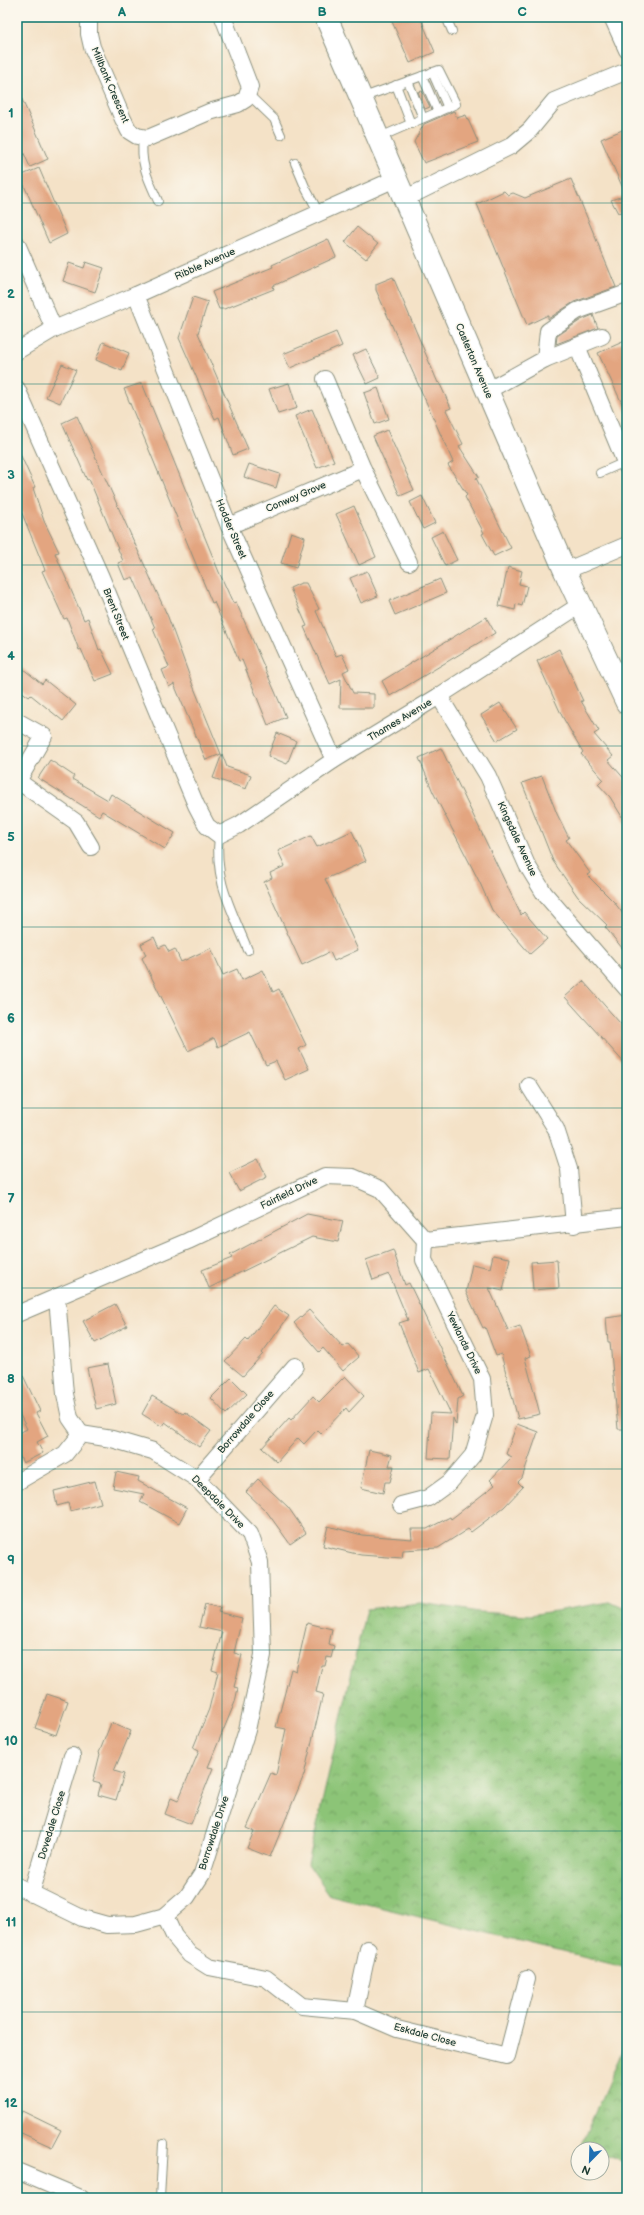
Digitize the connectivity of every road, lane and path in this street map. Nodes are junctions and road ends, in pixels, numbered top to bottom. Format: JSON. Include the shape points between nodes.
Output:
{"nodes":[{"id":1,"x":90,"y":17,"type":"edge"},
{"id":2,"x":223,"y":17,"type":"edge"},
{"id":3,"x":326,"y":17,"type":"edge"},
{"id":4,"x":446,"y":17,"type":"edge"},
{"id":5,"x":612,"y":17,"type":"edge"},
{"id":6,"x":452,"y":31,"type":"dead end"},
{"id":7,"x":627,"y":50,"type":"edge"},
{"id":8,"x":627,"y":71,"type":"edge"},
{"id":9,"x":422,"y":76,"type":"junction"},
{"id":10,"x":408,"y":81,"type":"junction"},
{"id":11,"x":396,"y":85,"type":"junction"},
{"id":12,"x":248,"y":94,"type":"junction"},
{"id":13,"x":360,"y":98,"type":"junction"},
{"id":14,"x":438,"y":112,"type":"junction"},
{"id":15,"x":423,"y":118,"type":"junction"},
{"id":16,"x":411,"y":124,"type":"junction"},
{"id":17,"x":281,"y":135,"type":"dead end"},
{"id":18,"x":143,"y":137,"type":"junction"},
{"id":19,"x":377,"y":138,"type":"junction"},
{"id":20,"x":295,"y":163,"type":"dead end"},
{"id":21,"x":395,"y":179,"type":"junction"},
{"id":22,"x":404,"y":199,"type":"junction"},
{"id":23,"x":158,"y":201,"type":"dead end"},
{"id":24,"x":319,"y":213,"type":"junction"},
{"id":25,"x":19,"y":252,"type":"edge"},
{"id":26,"x":627,"y":293,"type":"edge"},
{"id":27,"x":136,"y":295,"type":"junction"},
{"id":28,"x":54,"y":329,"type":"junction"},
{"id":29,"x":602,"y":336,"type":"dead end"},
{"id":30,"x":577,"y":346,"type":"junction"},
{"id":31,"x":17,"y":351,"type":"edge"},
{"id":32,"x":545,"y":359,"type":"junction"},
{"id":33,"x":325,"y":378,"type":"dead end"},
{"id":34,"x":17,"y":388,"type":"edge"},
{"id":35,"x":487,"y":391,"type":"junction"},
{"id":36,"x":626,"y":465,"type":"edge"},
{"id":37,"x":363,"y":469,"type":"junction"},
{"id":38,"x":600,"y":473,"type":"dead end"},
{"id":39,"x":229,"y":526,"type":"junction"},
{"id":40,"x":627,"y":545,"type":"edge"},
{"id":41,"x":409,"y":562,"type":"dead end"},
{"id":42,"x":564,"y":571,"type":"junction"},
{"id":43,"x":580,"y":605,"type":"junction"},
{"id":44,"x":439,"y":696,"type":"junction"},
{"id":45,"x":627,"y":703,"type":"edge"},
{"id":46,"x":17,"y":721,"type":"edge"},
{"id":47,"x":334,"y":760,"type":"junction"},
{"id":48,"x":18,"y":782,"type":"edge"},
{"id":49,"x":219,"y":835,"type":"junction"},
{"id":50,"x":91,"y":846,"type":"dead end"},
{"id":51,"x":248,"y":950,"type":"dead end"},
{"id":52,"x":627,"y":989,"type":"edge"},
{"id":53,"x":529,"y":1086,"type":"dead end"},
{"id":54,"x":627,"y":1217,"type":"edge"},
{"id":55,"x":574,"y":1225,"type":"junction"},
{"id":56,"x":425,"y":1240,"type":"junction"},
{"id":57,"x":57,"y":1298,"type":"junction"},
{"id":58,"x":17,"y":1314,"type":"edge"},
{"id":59,"x":295,"y":1366,"type":"dead end"},
{"id":60,"x":81,"y":1434,"type":"junction"},
{"id":61,"x":197,"y":1478,"type":"junction"},
{"id":62,"x":17,"y":1482,"type":"edge"},
{"id":63,"x":401,"y":1505,"type":"dead end"},
{"id":64,"x":263,"y":1655,"type":"joint"},
{"id":65,"x":72,"y":1756,"type":"dead end"},
{"id":66,"x":17,"y":1886,"type":"edge"},
{"id":67,"x":31,"y":1894,"type":"junction"},
{"id":68,"x":165,"y":1916,"type":"junction"},
{"id":69,"x":368,"y":1949,"type":"dead end"},
{"id":70,"x":527,"y":1979,"type":"dead end"},
{"id":71,"x":356,"y":2011,"type":"junction"},
{"id":72,"x":163,"y":2144,"type":"dead end"},
{"id":73,"x":17,"y":2171,"type":"edge"},
{"id":74,"x":60,"y":2195,"type":"edge"},
{"id":75,"x":81,"y":2198,"type":"edge"},
{"id":76,"x":160,"y":2198,"type":"edge"}],
"edges":[{"from":1,"to":18,"type":"street","name":"Millbank Crescent","via":[[89,34],[92,47],[123,118],[129,131]]},
{"from":2,"to":12,"type":"street","via":[[244,66],[250,87]]},
{"from":3,"to":13,"type":"highway","name":"Casterton Avenue"},
{"from":4,"to":6,"type":"lane"},
{"from":5,"to":7,"type":"street"},
{"from":8,"to":22,"type":"street","via":[[554,101],[530,130],[511,146]]},
{"from":9,"to":10,"type":"lane"},
{"from":9,"to":14,"type":"lane"},
{"from":9,"to":14,"type":"lane","via":[[439,70],[456,104]]},
{"from":10,"to":11,"type":"lane"},
{"from":10,"to":15,"type":"lane"},
{"from":11,"to":13,"type":"lane"},
{"from":11,"to":16,"type":"lane"},
{"from":12,"to":17,"type":"lane","via":[[274,119]]},
{"from":12,"to":18,"type":"street","via":[[246,99],[238,104],[209,112],[148,138]]},
{"from":13,"to":19,"type":"highway","name":"Casterton Avenue"},
{"from":14,"to":15,"type":"lane"},
{"from":15,"to":16,"type":"lane"},
{"from":16,"to":19,"type":"lane"},
{"from":18,"to":23,"type":"lane","via":[[143,167]]},
{"from":19,"to":21,"type":"highway","name":"Casterton Avenue"},
{"from":20,"to":24,"type":"lane"},
{"from":21,"to":22,"type":"highway","name":"Casterton Avenue"},
{"from":21,"to":24,"type":"street","name":"Ribble Avenue"},
{"from":22,"to":35,"type":"highway","name":"Casterton Avenue"},
{"from":24,"to":27,"type":"street","name":"Ribble Avenue"},
{"from":25,"to":28,"type":"street"},
{"from":26,"to":32,"type":"street","via":[[577,311],[548,331]]},
{"from":27,"to":28,"type":"street","name":"Ribble Avenue"},
{"from":27,"to":39,"type":"street","name":"Hodder Street"},
{"from":28,"to":31,"type":"street","name":"Ribble Avenue"},
{"from":29,"to":30,"type":"street"},
{"from":30,"to":32,"type":"street"},
{"from":30,"to":36,"type":"street"},
{"from":32,"to":35,"type":"street"},
{"from":33,"to":37,"type":"street"},
{"from":34,"to":49,"type":"street","name":"Brent Street","via":[[102,577],[196,805],[207,826]]},
{"from":35,"to":42,"type":"highway","name":"Casterton Avenue"},
{"from":36,"to":38,"type":"lane"},
{"from":37,"to":39,"type":"street","name":"Conway Grove"},
{"from":37,"to":41,"type":"street"},
{"from":39,"to":47,"type":"street","name":"Hodder Street"},
{"from":40,"to":42,"type":"street"},
{"from":42,"to":43,"type":"highway","name":"Casterton Avenue"},
{"from":43,"to":44,"type":"street","name":"Thames Avenue"},
{"from":43,"to":45,"type":"highway","name":"Casterton Avenue"},
{"from":44,"to":47,"type":"street","name":"Thames Avenue"},
{"from":44,"to":52,"type":"street","name":"Kingsdale Avenue","via":[[488,776],[527,865],[544,893]]},
{"from":46,"to":48,"type":"street","via":[[44,736]]},
{"from":47,"to":49,"type":"street","name":"Thames Avenue","via":[[239,825]]},
{"from":48,"to":50,"type":"street","via":[[76,822]]},
{"from":49,"to":51,"type":"lane","via":[[220,880]]},
{"from":53,"to":55,"type":"street","via":[[556,1129],[569,1169]]},
{"from":54,"to":55,"type":"street"},
{"from":55,"to":56,"type":"street"},
{"from":56,"to":57,"type":"street","name":"Fairfield Drive","via":[[380,1189],[353,1177],[325,1176],[188,1241]]},
{"from":56,"to":63,"type":"street","name":"Yewlands Drive","via":[[424,1260],[482,1379],[485,1415],[473,1455],[450,1482],[428,1498]]},
{"from":57,"to":58,"type":"street","name":"Fairfield Drive"},
{"from":57,"to":60,"type":"street","via":[[65,1394],[70,1418]]},
{"from":59,"to":61,"type":"street","name":"Borrowdale Close"},
{"from":60,"to":61,"type":"street","name":"Deepdale Drive","via":[[112,1439],[153,1451]]},
{"from":60,"to":62,"type":"street","via":[[65,1454]]},
{"from":61,"to":64,"type":"street","name":"Deepdale Drive","via":[[250,1534],[260,1562]]},
{"from":64,"to":68,"type":"street","name":"Borrowdale Drive","via":[[247,1730],[202,1874],[187,1897]]},
{"from":65,"to":67,"type":"street","name":"Dovedale Close"},
{"from":66,"to":67,"type":"street","name":"Borrowdale Drive"},
{"from":67,"to":68,"type":"street","name":"Borrowdale Drive","via":[[82,1918],[107,1925],[136,1924]]},
{"from":68,"to":71,"type":"street","name":"Eskdale Close","via":[[174,1936],[190,1954],[209,1967],[266,1978],[302,2006]]},
{"from":69,"to":71,"type":"street"},
{"from":70,"to":71,"type":"street","name":"Eskdale Close","via":[[507,2056],[397,2029]]},
{"from":72,"to":76,"type":"lane"},
{"from":73,"to":74,"type":"street"},
{"from":74,"to":75,"type":"street"}]}
